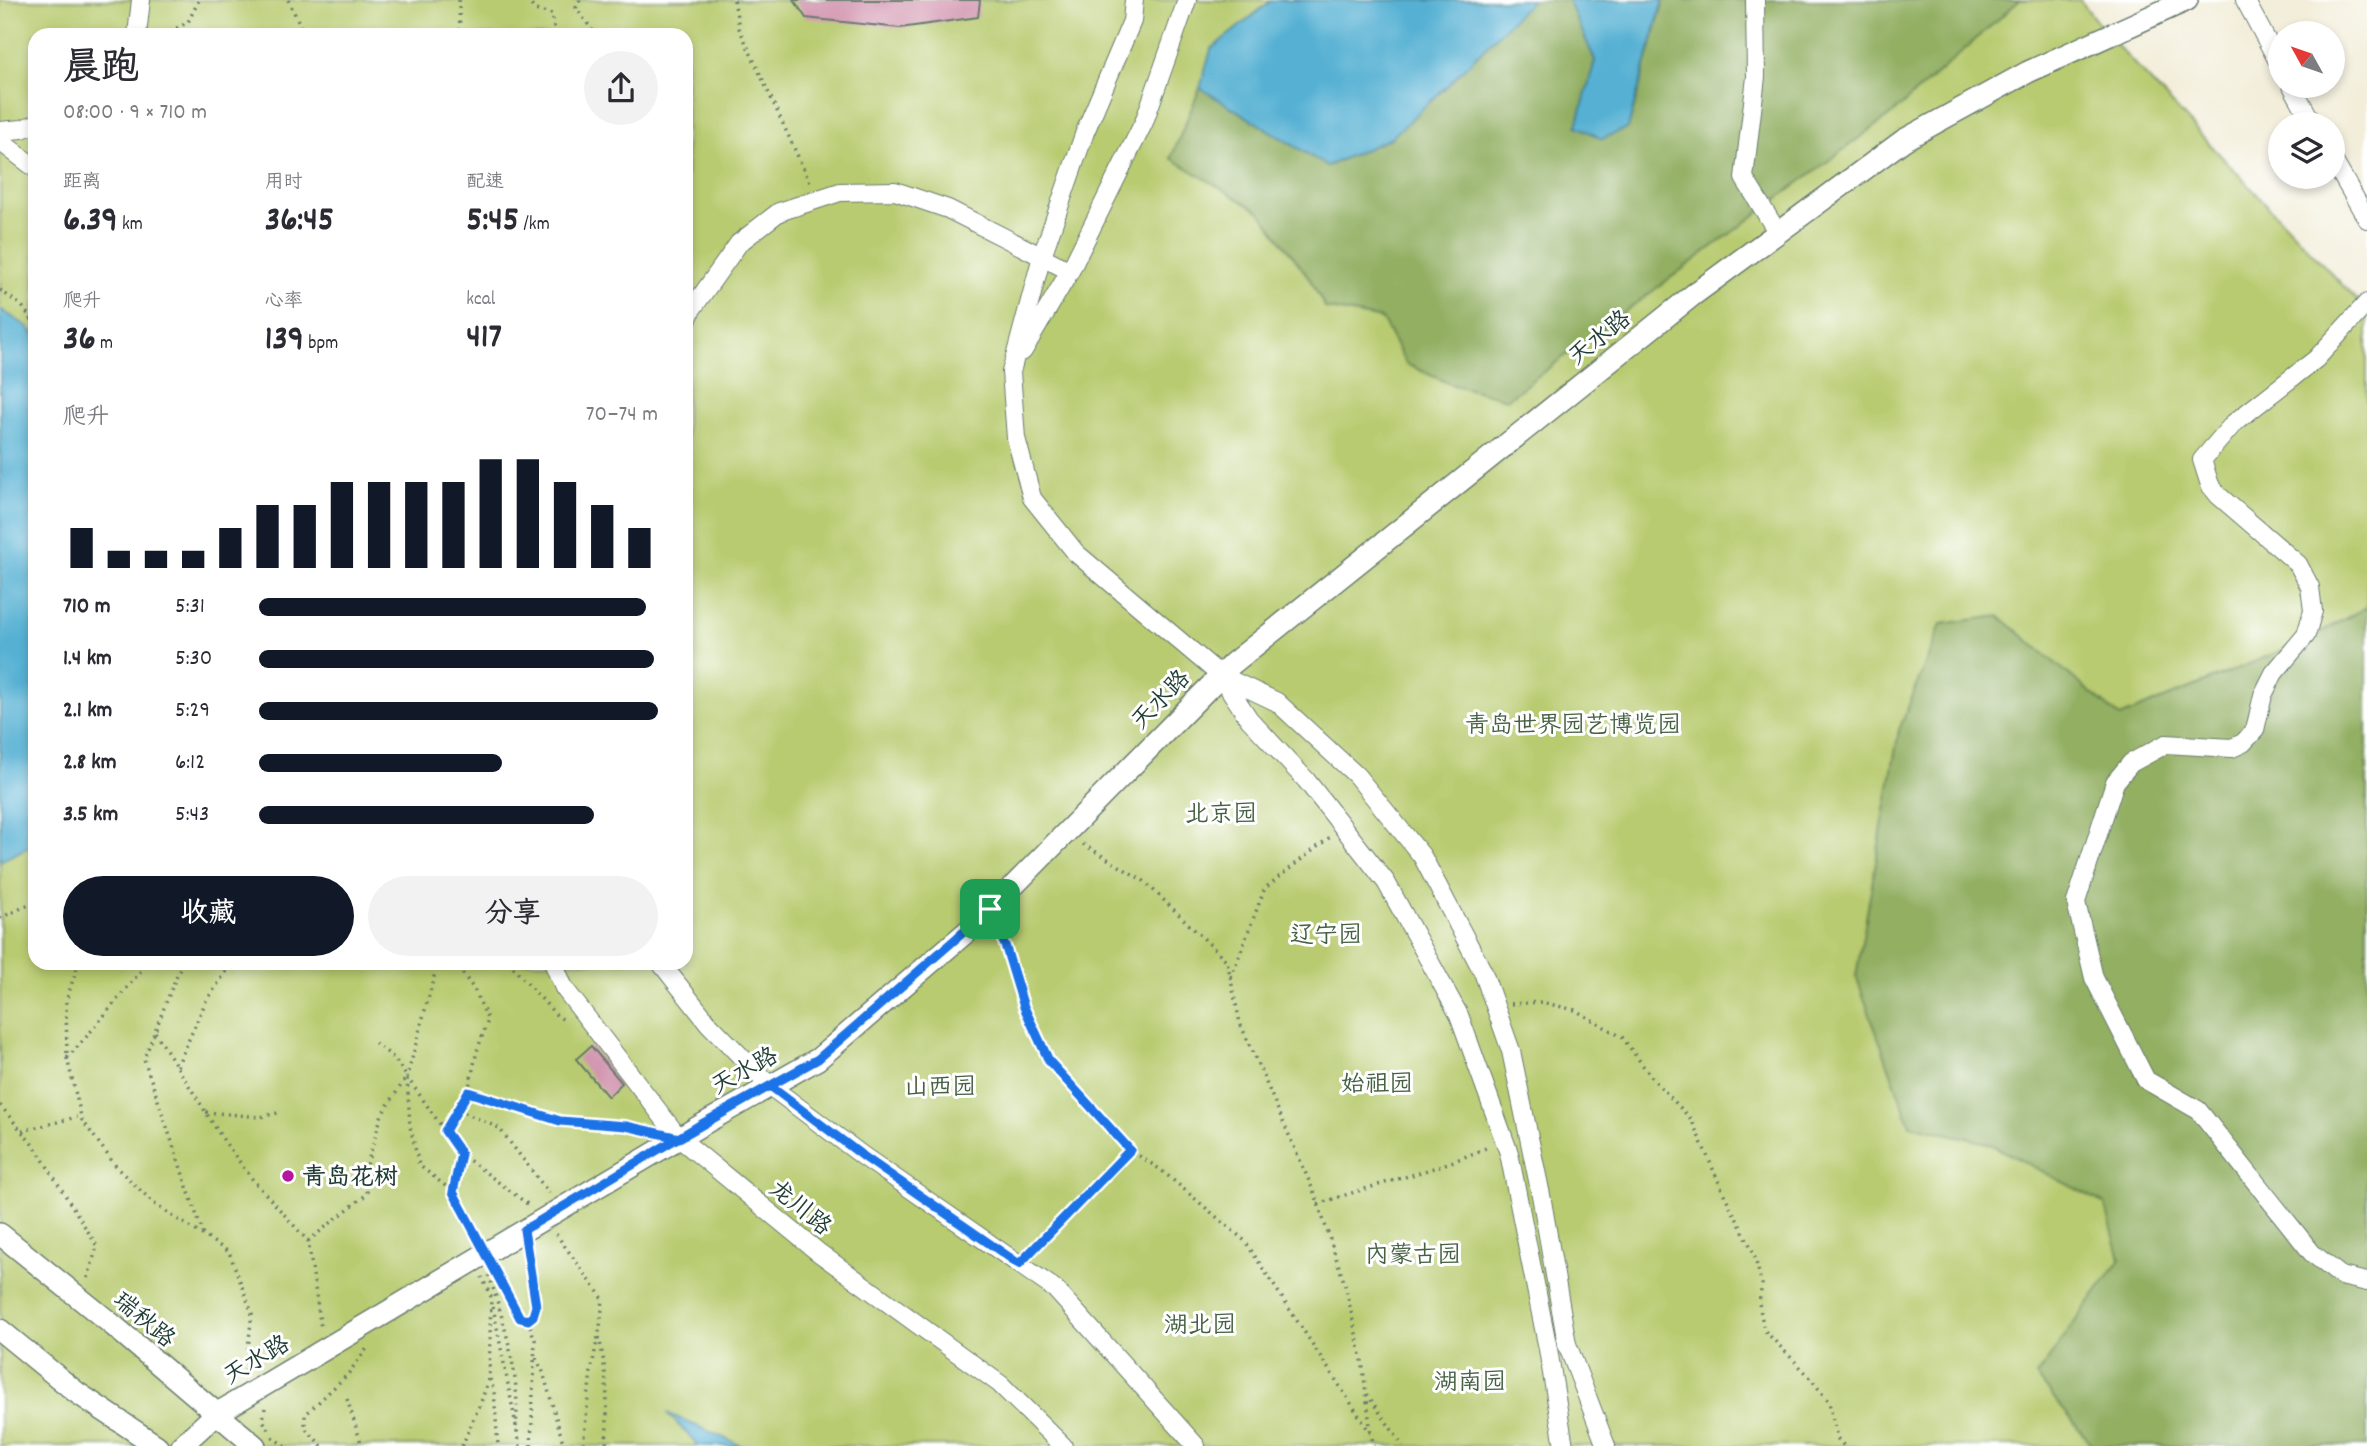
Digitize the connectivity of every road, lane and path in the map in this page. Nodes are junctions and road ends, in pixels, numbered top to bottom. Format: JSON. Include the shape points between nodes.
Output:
{"nodes":[{"id":1,"x":141,"y":0,"type":"edge"},
{"id":2,"x":199,"y":0,"type":"edge"},
{"id":3,"x":288,"y":0,"type":"edge"},
{"id":4,"x":460,"y":0,"type":"edge"},
{"id":5,"x":527,"y":0,"type":"edge"},
{"id":6,"x":580,"y":0,"type":"edge"},
{"id":7,"x":734,"y":0,"type":"edge"},
{"id":8,"x":1134,"y":0,"type":"edge"},
{"id":9,"x":1187,"y":0,"type":"edge"},
{"id":10,"x":1755,"y":0,"type":"edge"},
{"id":11,"x":2186,"y":0,"type":"edge"},
{"id":12,"x":2245,"y":0,"type":"edge"},
{"id":13,"x":137,"y":28,"type":"edge"},
{"id":14,"x":177,"y":28,"type":"edge"},
{"id":15,"x":302,"y":28,"type":"edge"},
{"id":16,"x":460,"y":28,"type":"edge"},
{"id":17,"x":554,"y":28,"type":"edge"},
{"id":18,"x":591,"y":28,"type":"edge"},
{"id":19,"x":2268,"y":43,"type":"edge"},
{"id":20,"x":28,"y":127,"type":"edge"},
{"id":21,"x":0,"y":131,"type":"edge"},
{"id":22,"x":0,"y":142,"type":"edge"},
{"id":23,"x":28,"y":163,"type":"edge"},
{"id":24,"x":2345,"y":181,"type":"edge"},
{"id":25,"x":818,"y":199,"type":"junction"},
{"id":26,"x":2367,"y":219,"type":"edge"},
{"id":27,"x":1778,"y":233,"type":"junction"},
{"id":28,"x":1042,"y":256,"type":"junction"},
{"id":29,"x":1070,"y":271,"type":"junction"},
{"id":30,"x":0,"y":290,"type":"edge"},
{"id":31,"x":2367,"y":303,"type":"edge"},
{"id":32,"x":693,"y":308,"type":"edge"},
{"id":33,"x":28,"y":314,"type":"edge"},
{"id":34,"x":1011,"y":372,"type":"junction"},
{"id":35,"x":1220,"y":675,"type":"junction"},
{"id":36,"x":1343,"y":827,"type":"junction"},
{"id":37,"x":1065,"y":833,"type":"junction"},
{"id":38,"x":28,"y":905,"type":"edge"},
{"id":39,"x":990,"y":909,"type":"junction"},
{"id":40,"x":0,"y":918,"type":"edge"},
{"id":41,"x":76,"y":970,"type":"edge"},
{"id":42,"x":142,"y":970,"type":"edge"},
{"id":43,"x":179,"y":970,"type":"edge"},
{"id":44,"x":227,"y":970,"type":"edge"},
{"id":45,"x":460,"y":970,"type":"edge"},
{"id":46,"x":515,"y":970,"type":"edge"},
{"id":47,"x":556,"y":970,"type":"edge"},
{"id":48,"x":666,"y":970,"type":"edge"},
{"id":49,"x":435,"y":971,"type":"edge"},
{"id":50,"x":1231,"y":978,"type":"junction"},
{"id":51,"x":1495,"y":1006,"type":"junction"},
{"id":52,"x":589,"y":1021,"type":"junction"},
{"id":53,"x":155,"y":1032,"type":"junction"},
{"id":54,"x":375,"y":1043,"type":"dead end"},
{"id":55,"x":66,"y":1058,"type":"junction"},
{"id":56,"x":177,"y":1066,"type":"junction"},
{"id":57,"x":407,"y":1077,"type":"junction"},
{"id":58,"x":770,"y":1086,"type":"junction"},
{"id":59,"x":468,"y":1092,"type":"junction"},
{"id":60,"x":0,"y":1105,"type":"edge"},
{"id":61,"x":457,"y":1110,"type":"junction"},
{"id":62,"x":206,"y":1112,"type":"junction"},
{"id":63,"x":278,"y":1113,"type":"dead end"},
{"id":64,"x":77,"y":1117,"type":"dead end"},
{"id":65,"x":22,"y":1131,"type":"junction"},
{"id":66,"x":445,"y":1131,"type":"junction"},
{"id":67,"x":679,"y":1138,"type":"junction"},
{"id":68,"x":1504,"y":1140,"type":"junction"},
{"id":69,"x":1130,"y":1150,"type":"junction"},
{"id":70,"x":461,"y":1154,"type":"junction"},
{"id":71,"x":453,"y":1192,"type":"junction"},
{"id":72,"x":1318,"y":1204,"type":"junction"},
{"id":73,"x":552,"y":1213,"type":"junction"},
{"id":74,"x":524,"y":1230,"type":"junction"},
{"id":75,"x":0,"y":1234,"type":"edge"},
{"id":76,"x":204,"y":1236,"type":"junction"},
{"id":77,"x":308,"y":1241,"type":"junction"},
{"id":78,"x":481,"y":1255,"type":"junction"},
{"id":79,"x":1019,"y":1264,"type":"junction"},
{"id":80,"x":2367,"y":1282,"type":"edge"},
{"id":81,"x":494,"y":1292,"type":"dead end"},
{"id":82,"x":492,"y":1297,"type":"junction"},
{"id":83,"x":82,"y":1300,"type":"junction"},
{"id":84,"x":528,"y":1320,"type":"junction"},
{"id":85,"x":0,"y":1329,"type":"edge"},
{"id":86,"x":598,"y":1335,"type":"junction"},
{"id":87,"x":325,"y":1349,"type":"junction"},
{"id":88,"x":355,"y":1352,"type":"dead end"},
{"id":89,"x":535,"y":1356,"type":"junction"},
{"id":90,"x":489,"y":1378,"type":"junction"},
{"id":91,"x":1366,"y":1392,"type":"junction"},
{"id":92,"x":242,"y":1398,"type":"junction"},
{"id":93,"x":347,"y":1399,"type":"dead end"},
{"id":94,"x":265,"y":1408,"type":"dead end"},
{"id":95,"x":216,"y":1414,"type":"junction"},
{"id":96,"x":516,"y":1427,"type":"junction"},
{"id":97,"x":1371,"y":1434,"type":"junction"},
{"id":98,"x":463,"y":1444,"type":"edge"},
{"id":99,"x":157,"y":1446,"type":"edge"},
{"id":100,"x":181,"y":1446,"type":"edge"},
{"id":101,"x":255,"y":1446,"type":"edge"},
{"id":102,"x":285,"y":1446,"type":"edge"},
{"id":103,"x":322,"y":1446,"type":"edge"},
{"id":104,"x":362,"y":1446,"type":"edge"},
{"id":105,"x":498,"y":1446,"type":"edge"},
{"id":106,"x":520,"y":1446,"type":"edge"},
{"id":107,"x":531,"y":1446,"type":"edge"},
{"id":108,"x":564,"y":1446,"type":"edge"},
{"id":109,"x":583,"y":1446,"type":"edge"},
{"id":110,"x":606,"y":1446,"type":"edge"},
{"id":111,"x":1063,"y":1446,"type":"edge"},
{"id":112,"x":1196,"y":1446,"type":"edge"},
{"id":113,"x":1374,"y":1446,"type":"edge"},
{"id":114,"x":1403,"y":1446,"type":"edge"},
{"id":115,"x":1564,"y":1446,"type":"edge"},
{"id":116,"x":1606,"y":1446,"type":"edge"},
{"id":117,"x":1844,"y":1446,"type":"edge"}],
"edges":[{"from":1,"to":13,"type":"street"},
{"from":2,"to":14,"type":"path","via":[[188,22]]},
{"from":3,"to":15,"type":"path"},
{"from":4,"to":16,"type":"path"},
{"from":5,"to":17,"type":"path","via":[[535,10],[552,14]]},
{"from":6,"to":18,"type":"path","via":[[576,8]]},
{"from":7,"to":25,"type":"path","via":[[739,27]]},
{"from":8,"to":28,"type":"street","via":[[1132,21]]},
{"from":9,"to":29,"type":"street","via":[[1144,122]]},
{"from":10,"to":27,"type":"street","via":[[1756,77],[1744,178]]},
{"from":11,"to":27,"type":"street","name":"天水路","via":[[2028,72],[1904,139]]},
{"from":12,"to":19,"type":"street"},
{"from":20,"to":21,"type":"street"},
{"from":22,"to":23,"type":"street"},
{"from":24,"to":26,"type":"street"},
{"from":25,"to":28,"type":"street","via":[[840,192],[894,191],[948,209]]},
{"from":25,"to":32,"type":"street","via":[[779,212],[739,243]]},
{"from":27,"to":35,"type":"street","name":"天水路","via":[[1693,295]]},
{"from":28,"to":29,"type":"street"},
{"from":28,"to":34,"type":"street"},
{"from":29,"to":34,"type":"street"},
{"from":30,"to":33,"type":"path"},
{"from":31,"to":80,"type":"street","via":[[2316,359],[2234,423],[2202,460],[2218,496],[2298,564],[2310,587],[2313,611],[2306,635],[2274,673],[2255,730],[2244,743],[2232,748],[2166,744],[2131,763],[2115,782],[2076,902],[2094,978],[2146,1080],[2198,1110],[2312,1254],[2341,1276]]},
{"from":34,"to":35,"type":"street","via":[[1016,438],[1032,499],[1076,553]]},
{"from":35,"to":36,"type":"street","via":[[1249,719]]},
{"from":35,"to":37,"type":"street","name":"天水路"},
{"from":35,"to":51,"type":"street","via":[[1276,702],[1356,775],[1422,856],[1483,972]]},
{"from":36,"to":50,"type":"path","via":[[1265,888]]},
{"from":36,"to":68,"type":"street","via":[[1386,883],[1459,1015]]},
{"from":37,"to":39,"type":"street","name":"天水路"},
{"from":37,"to":50,"type":"path","via":[[1144,881],[1227,961]]},
{"from":38,"to":40,"type":"path"},
{"from":39,"to":58,"type":"street","name":"天水路","via":[[818,1059]]},
{"from":39,"to":69,"type":"path","via":[[1024,1007],[1049,1061]]},
{"from":41,"to":55,"type":"path","via":[[66,1001]]},
{"from":42,"to":55,"type":"path"},
{"from":43,"to":53,"type":"path"},
{"from":44,"to":56,"type":"path","via":[[206,1001]]},
{"from":45,"to":59,"type":"path","via":[[488,1020]]},
{"from":46,"to":52,"type":"path","via":[[557,1016],[572,1025]]},
{"from":47,"to":52,"type":"street","name":"龙川路"},
{"from":48,"to":58,"type":"street","via":[[709,1024]]},
{"from":49,"to":57,"type":"path"},
{"from":50,"to":72,"type":"path","via":[[1240,1023]]},
{"from":51,"to":116,"type":"street","via":[[1514,1064],[1567,1344]]},
{"from":51,"to":117,"type":"path","via":[[1541,1002],[1575,1010],[1622,1037],[1691,1119],[1753,1251],[1762,1284],[1759,1303],[1764,1330],[1829,1402],[1837,1438]]},
{"from":52,"to":67,"type":"street","name":"龙川路"},
{"from":53,"to":56,"type":"path"},
{"from":53,"to":76,"type":"path","via":[[144,1059]]},
{"from":54,"to":57,"type":"path","via":[[394,1058]]},
{"from":55,"to":76,"type":"path","via":[[82,1120],[118,1169],[157,1206]]},
{"from":56,"to":62,"type":"path"},
{"from":57,"to":66,"type":"path"},
{"from":57,"to":71,"type":"path","via":[[410,1126],[419,1165]]},
{"from":57,"to":77,"type":"path","via":[[382,1114],[367,1165],[367,1194]]},
{"from":58,"to":67,"type":"street","name":"天水路"},
{"from":58,"to":79,"type":"street"},
{"from":59,"to":61,"type":"path"},
{"from":59,"to":67,"type":"path","via":[[560,1121],[626,1126]]},
{"from":60,"to":65,"type":"path"},
{"from":61,"to":66,"type":"path"},
{"from":61,"to":73,"type":"path","via":[[499,1128]]},
{"from":62,"to":63,"type":"path"},
{"from":62,"to":77,"type":"path","via":[[253,1180]]},
{"from":64,"to":65,"type":"path"},
{"from":65,"to":83,"type":"path","via":[[97,1246]]},
{"from":66,"to":70,"type":"path"},
{"from":67,"to":73,"type":"street","name":"天水路"},
{"from":67,"to":111,"type":"street","name":"龙川路","via":[[818,1252],[1000,1384]]},
{"from":68,"to":72,"type":"path","via":[[1450,1164]]},
{"from":68,"to":115,"type":"street"},
{"from":69,"to":79,"type":"path"},
{"from":69,"to":97,"type":"path","via":[[1161,1170],[1245,1241]]},
{"from":70,"to":71,"type":"path"},
{"from":70,"to":73,"type":"path"},
{"from":71,"to":78,"type":"path"},
{"from":72,"to":91,"type":"path","via":[[1345,1285]]},
{"from":73,"to":74,"type":"street","name":"天水路"},
{"from":73,"to":86,"type":"path","via":[[603,1299]]},
{"from":74,"to":78,"type":"street","name":"天水路"},
{"from":74,"to":84,"type":"path","via":[[536,1306]]},
{"from":75,"to":83,"type":"street","name":"瑞秋路"},
{"from":76,"to":92,"type":"path","via":[[229,1252],[251,1313]]},
{"from":77,"to":87,"type":"path"},
{"from":78,"to":82,"type":"path"},
{"from":78,"to":84,"type":"path","via":[[520,1318]]},
{"from":78,"to":87,"type":"street","name":"天水路"},
{"from":79,"to":112,"type":"street","via":[[1055,1289]]},
{"from":81,"to":96,"type":"path","via":[[512,1365]]},
{"from":82,"to":90,"type":"path"},
{"from":82,"to":96,"type":"path"},
{"from":83,"to":95,"type":"street","name":"瑞秋路"},
{"from":84,"to":89,"type":"path"},
{"from":85,"to":99,"type":"street","via":[[76,1392]]},
{"from":86,"to":109,"type":"path"},
{"from":86,"to":110,"type":"path","via":[[607,1370]]},
{"from":87,"to":92,"type":"street","name":"天水路"},
{"from":88,"to":103,"type":"path","via":[[374,1338],[348,1374],[304,1415],[305,1428]]},
{"from":89,"to":107,"type":"path"},
{"from":89,"to":108,"type":"path"},
{"from":90,"to":98,"type":"path"},
{"from":90,"to":105,"type":"path"},
{"from":91,"to":97,"type":"path"},
{"from":91,"to":114,"type":"path"},
{"from":92,"to":95,"type":"street","name":"天水路"},
{"from":93,"to":104,"type":"path"},
{"from":94,"to":102,"type":"path","via":[[263,1420],[272,1437]]},
{"from":95,"to":100,"type":"street","name":"天水路"},
{"from":95,"to":101,"type":"street","name":"瑞秋路"},
{"from":96,"to":106,"type":"path"},
{"from":97,"to":113,"type":"path"}]}
